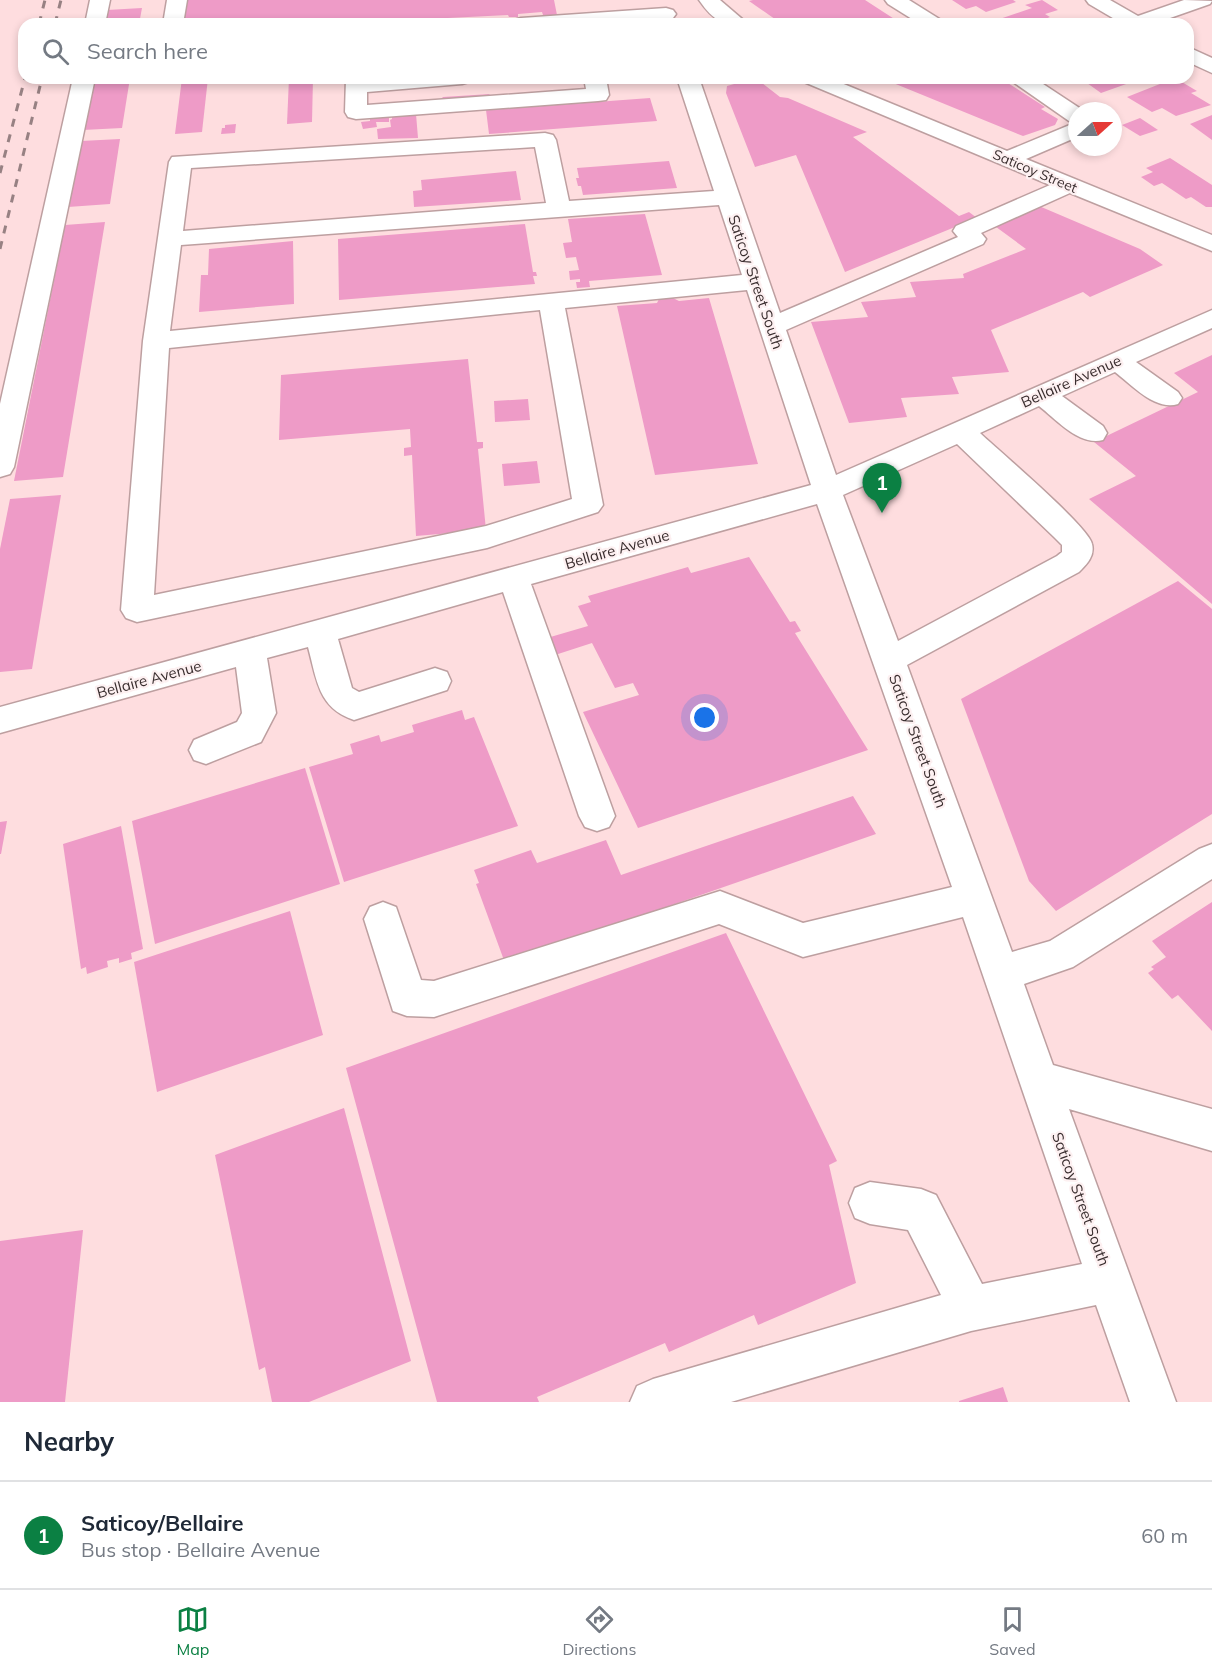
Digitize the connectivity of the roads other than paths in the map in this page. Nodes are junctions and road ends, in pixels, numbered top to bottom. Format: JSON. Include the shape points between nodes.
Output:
{"nodes":[{"id":1,"x":100,"y":0,"type":"edge"},
{"id":2,"x":177,"y":0,"type":"edge"},
{"id":3,"x":895,"y":0,"type":"edge"},
{"id":4,"x":1096,"y":0,"type":"edge"},
{"id":5,"x":1203,"y":0,"type":"edge"},
{"id":6,"x":716,"y":1,"type":"edge"},
{"id":7,"x":666,"y":14,"type":"edge"},
{"id":8,"x":96,"y":18,"type":"edge"},
{"id":9,"x":174,"y":18,"type":"edge"},
{"id":10,"x":608,"y":18,"type":"edge"},
{"id":11,"x":732,"y":18,"type":"edge"},
{"id":12,"x":924,"y":18,"type":"edge"},
{"id":13,"x":1128,"y":18,"type":"edge"},
{"id":14,"x":1151,"y":18,"type":"edge"},
{"id":15,"x":1194,"y":56,"type":"edge"},
{"id":16,"x":1212,"y":67,"type":"edge"},
{"id":17,"x":83,"y":84,"type":"edge"},
{"id":18,"x":357,"y":84,"type":"edge"},
{"id":19,"x":596,"y":84,"type":"edge"},
{"id":20,"x":690,"y":84,"type":"edge"},
{"id":21,"x":826,"y":84,"type":"edge"},
{"id":22,"x":834,"y":84,"type":"edge"},
{"id":23,"x":1029,"y":84,"type":"edge"},
{"id":24,"x":858,"y":97,"type":"junction"},
{"id":25,"x":1068,"y":110,"type":"edge"},
{"id":26,"x":1068,"y":133,"type":"edge"},
{"id":27,"x":1007,"y":159,"type":"junction"},
{"id":28,"x":1069,"y":185,"type":"junction"},
{"id":29,"x":728,"y":197,"type":"junction"},
{"id":30,"x":559,"y":209,"type":"junction"},
{"id":31,"x":170,"y":239,"type":"junction"},
{"id":32,"x":1212,"y":244,"type":"edge"},
{"id":33,"x":756,"y":281,"type":"junction"},
{"id":34,"x":551,"y":302,"type":"junction"},
{"id":35,"x":1212,"y":318,"type":"edge"},
{"id":36,"x":771,"y":327,"type":"junction"},
{"id":37,"x":156,"y":341,"type":"junction"},
{"id":38,"x":1118,"y":361,"type":"junction"},
{"id":39,"x":1042,"y":394,"type":"junction"},
{"id":40,"x":1168,"y":398,"type":"dead end"},
{"id":41,"x":960,"y":431,"type":"junction"},
{"id":42,"x":1093,"y":433,"type":"dead end"},
{"id":43,"x":0,"y":467,"type":"edge"},
{"id":44,"x":827,"y":491,"type":"junction"},
{"id":45,"x":513,"y":578,"type":"junction"},
{"id":46,"x":320,"y":632,"type":"junction"},
{"id":47,"x":250,"y":651,"type":"junction"},
{"id":48,"x":889,"y":660,"type":"junction"},
{"id":49,"x":435,"y":681,"type":"dead end"},
{"id":50,"x":0,"y":720,"type":"edge"},
{"id":51,"x":206,"y":750,"type":"dead end"},
{"id":52,"x":597,"y":816,"type":"dead end"},
{"id":53,"x":1212,"y":860,"type":"edge"},
{"id":54,"x":975,"y":898,"type":"junction"},
{"id":55,"x":383,"y":919,"type":"dead end"},
{"id":56,"x":1001,"y":973,"type":"junction"},
{"id":57,"x":1039,"y":1080,"type":"junction"},
{"id":58,"x":1212,"y":1130,"type":"edge"},
{"id":59,"x":870,"y":1203,"type":"dead end"},
{"id":60,"x":1110,"y":1280,"type":"junction"},
{"id":61,"x":970,"y":1309,"type":"junction"},
{"id":62,"x":653,"y":1402,"type":"edge"},
{"id":63,"x":1153,"y":1402,"type":"edge"}],
"edges":[{"from":1,"to":8,"type":"street"},
{"from":2,"to":9,"type":"street"},
{"from":3,"to":12,"type":"street"},
{"from":4,"to":13,"type":"street"},
{"from":5,"to":14,"type":"street"},
{"from":6,"to":11,"type":"street"},
{"from":7,"to":10,"type":"street"},
{"from":15,"to":16,"type":"street"},
{"from":17,"to":43,"type":"street"},
{"from":18,"to":19,"type":"street","via":[[356,112],[598,95]]},
{"from":20,"to":29,"type":"street","name":"Saticoy Street South"},
{"from":21,"to":24,"type":"street","name":"Saticoy Street"},
{"from":22,"to":24,"type":"street","name":"Saticoy Street"},
{"from":23,"to":25,"type":"street"},
{"from":24,"to":27,"type":"street","name":"Saticoy Street"},
{"from":26,"to":27,"type":"street"},
{"from":27,"to":28,"type":"street","name":"Saticoy Street"},
{"from":28,"to":32,"type":"street","name":"Saticoy Street"},
{"from":28,"to":36,"type":"street","via":[[965,231],[974,239]]},
{"from":29,"to":30,"type":"street"},
{"from":29,"to":33,"type":"street","name":"Saticoy Street South"},
{"from":30,"to":31,"type":"street"},
{"from":30,"to":31,"type":"street","via":[[545,140],[180,162]]},
{"from":31,"to":37,"type":"street"},
{"from":33,"to":34,"type":"street"},
{"from":33,"to":36,"type":"street","name":"Saticoy Street South"},
{"from":34,"to":37,"type":"street"},
{"from":34,"to":37,"type":"street","via":[[588,505],[488,537],[136,610]]},
{"from":35,"to":38,"type":"street","name":"Bellaire Avenue"},
{"from":36,"to":44,"type":"street","name":"Saticoy Street South"},
{"from":38,"to":39,"type":"street","name":"Bellaire Avenue"},
{"from":38,"to":40,"type":"street"},
{"from":39,"to":41,"type":"street","name":"Bellaire Avenue"},
{"from":39,"to":42,"type":"street"},
{"from":41,"to":44,"type":"street","name":"Bellaire Avenue"},
{"from":41,"to":48,"type":"street","via":[[1065,529],[1077,543],[1077,555],[1068,564]]},
{"from":44,"to":45,"type":"street","name":"Bellaire Avenue"},
{"from":44,"to":48,"type":"street","name":"Saticoy Street South"},
{"from":45,"to":46,"type":"street","name":"Bellaire Avenue"},
{"from":45,"to":52,"type":"street"},
{"from":46,"to":47,"type":"street","name":"Bellaire Avenue"},
{"from":46,"to":49,"type":"street","via":[[338,695],[354,707]]},
{"from":47,"to":50,"type":"street","name":"Bellaire Avenue"},
{"from":47,"to":51,"type":"street","via":[[259,713],[249,732]]},
{"from":48,"to":54,"type":"street","name":"Saticoy Street South"},
{"from":53,"to":56,"type":"street","via":[[1060,955]]},
{"from":54,"to":55,"type":"street","via":[[803,940],[720,907],[434,999],[407,998]]},
{"from":54,"to":56,"type":"street","name":"Saticoy Street South"},
{"from":56,"to":57,"type":"street","name":"Saticoy Street South"},
{"from":57,"to":58,"type":"street"},
{"from":57,"to":60,"type":"street","name":"Saticoy Street South"},
{"from":59,"to":61,"type":"street","via":[[921,1210]]},
{"from":60,"to":61,"type":"street"},
{"from":60,"to":63,"type":"street","name":"Saticoy Street South"},
{"from":61,"to":62,"type":"street"}]}
